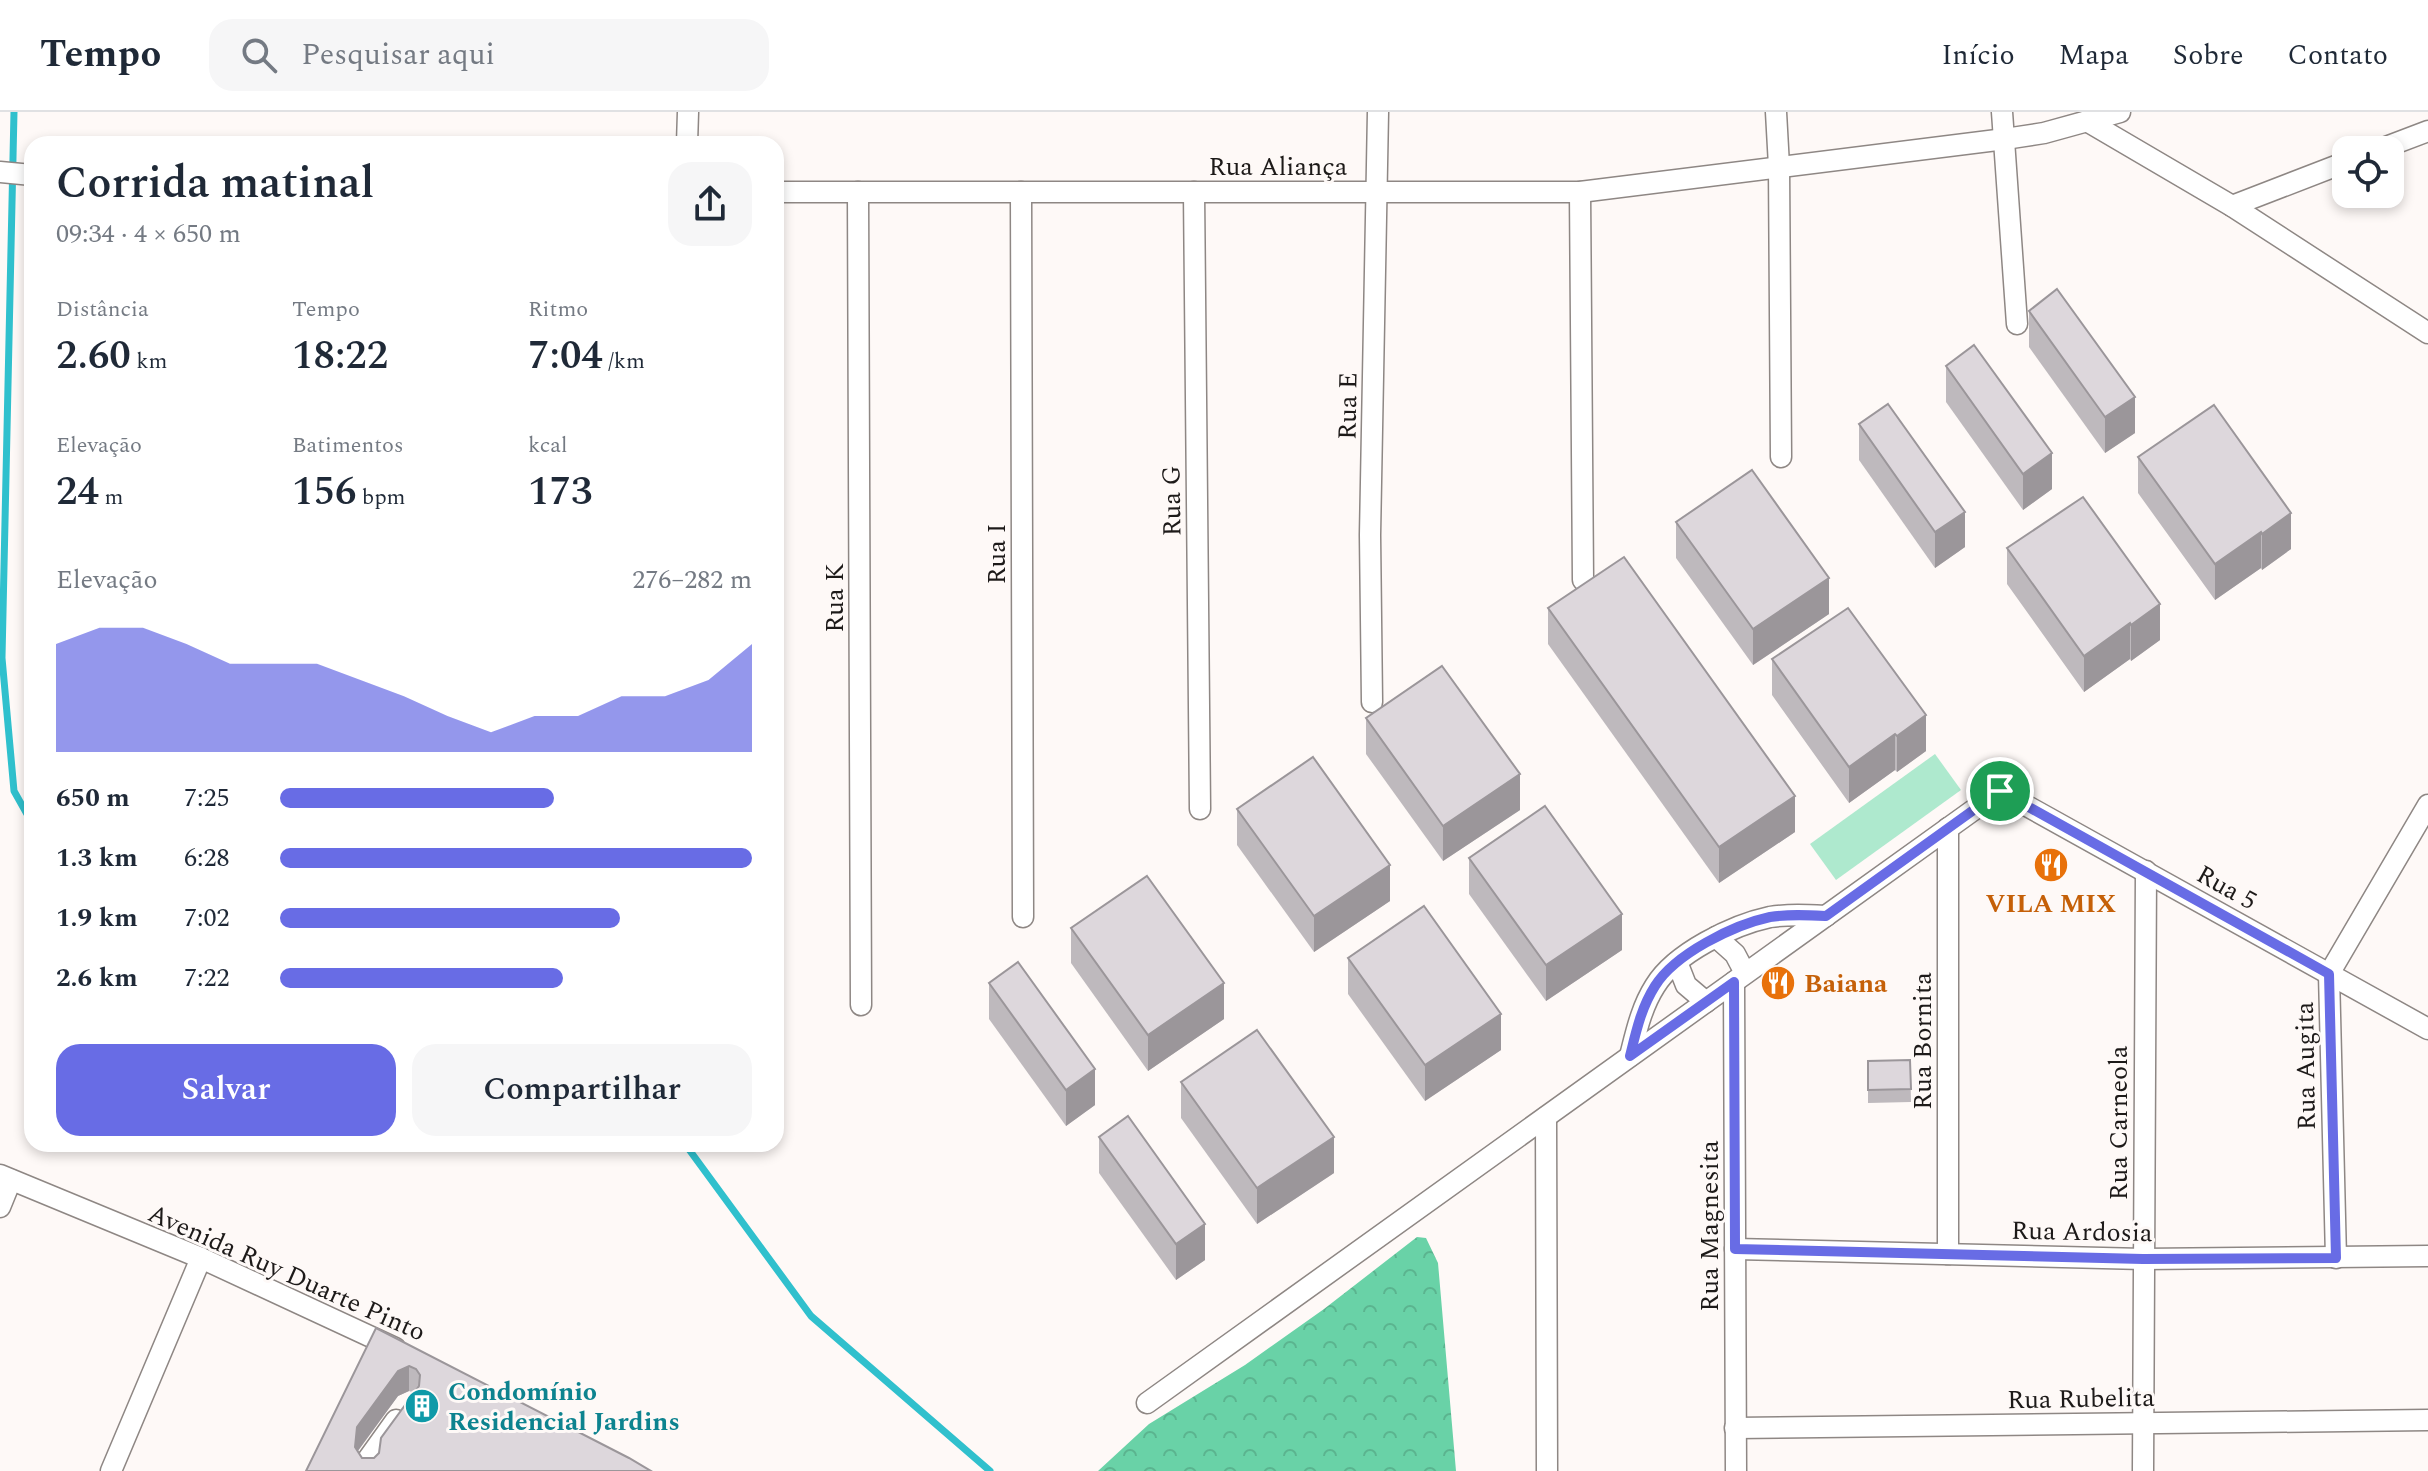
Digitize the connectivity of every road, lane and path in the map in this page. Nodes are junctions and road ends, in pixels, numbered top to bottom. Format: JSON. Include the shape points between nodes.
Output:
{"nodes":[{"id":1,"x":688,"y":112,"type":"edge"},
{"id":2,"x":1378,"y":112,"type":"edge"},
{"id":3,"x":1776,"y":112,"type":"edge"},
{"id":4,"x":2002,"y":112,"type":"edge"},
{"id":5,"x":2120,"y":112,"type":"edge"},
{"id":6,"x":2087,"y":121,"type":"junction"},
{"id":7,"x":2428,"y":131,"type":"edge"},
{"id":8,"x":687,"y":136,"type":"edge"},
{"id":9,"x":2005,"y":139,"type":"junction"},
{"id":10,"x":2404,"y":140,"type":"edge"},
{"id":11,"x":1779,"y":166,"type":"junction"},
{"id":12,"x":2332,"y":167,"type":"edge"},
{"id":13,"x":0,"y":172,"type":"edge"},
{"id":14,"x":24,"y":174,"type":"edge"},
{"id":15,"x":784,"y":192,"type":"edge"},
{"id":16,"x":858,"y":192,"type":"junction"},
{"id":17,"x":1021,"y":192,"type":"junction"},
{"id":18,"x":1194,"y":192,"type":"junction"},
{"id":19,"x":1377,"y":192,"type":"junction"},
{"id":20,"x":1580,"y":192,"type":"junction"},
{"id":21,"x":2232,"y":206,"type":"junction"},
{"id":22,"x":2017,"y":324,"type":"dead end"},
{"id":23,"x":2428,"y":333,"type":"edge"},
{"id":24,"x":1781,"y":457,"type":"dead end"},
{"id":25,"x":1583,"y":580,"type":"edge"},
{"id":26,"x":1372,"y":702,"type":"dead end"},
{"id":27,"x":2428,"y":805,"type":"edge"},
{"id":28,"x":1200,"y":809,"type":"dead end"},
{"id":29,"x":1948,"y":828,"type":"junction"},
{"id":30,"x":2146,"y":871,"type":"junction"},
{"id":31,"x":1826,"y":916,"type":"junction"},
{"id":32,"x":1023,"y":917,"type":"dead end"},
{"id":33,"x":1716,"y":937,"type":"junction"},
{"id":34,"x":1677,"y":962,"type":"junction"},
{"id":35,"x":2329,"y":974,"type":"junction"},
{"id":36,"x":1740,"y":977,"type":"junction"},
{"id":37,"x":1706,"y":1002,"type":"junction"},
{"id":38,"x":861,"y":1005,"type":"dead end"},
{"id":39,"x":2428,"y":1029,"type":"edge"},
{"id":40,"x":1630,"y":1056,"type":"junction"},
{"id":41,"x":1546,"y":1117,"type":"junction"},
{"id":42,"x":6,"y":1177,"type":"edge"},
{"id":43,"x":0,"y":1207,"type":"edge"},
{"id":44,"x":1735,"y":1249,"type":"junction"},
{"id":45,"x":1948,"y":1254,"type":"junction"},
{"id":46,"x":2428,"y":1256,"type":"edge"},
{"id":47,"x":201,"y":1258,"type":"junction"},
{"id":48,"x":2336,"y":1258,"type":"junction"},
{"id":49,"x":2143,"y":1259,"type":"junction"},
{"id":50,"x":409,"y":1355,"type":"edge"},
{"id":51,"x":1147,"y":1403,"type":"dead end"},
{"id":52,"x":408,"y":1404,"type":"edge"},
{"id":53,"x":2428,"y":1420,"type":"edge"},
{"id":54,"x":2143,"y":1424,"type":"junction"},
{"id":55,"x":1735,"y":1428,"type":"junction"},
{"id":56,"x":111,"y":1471,"type":"edge"},
{"id":57,"x":368,"y":1471,"type":"edge"},
{"id":58,"x":1547,"y":1471,"type":"edge"},
{"id":59,"x":1736,"y":1471,"type":"edge"},
{"id":60,"x":2143,"y":1471,"type":"edge"}],
"edges":[{"from":1,"to":8,"type":"street"},
{"from":2,"to":19,"type":"street","name":"Rua E"},
{"from":3,"to":11,"type":"street"},
{"from":4,"to":9,"type":"street"},
{"from":5,"to":6,"type":"street","name":"Rua Aliança"},
{"from":6,"to":9,"type":"street","name":"Rua Aliança"},
{"from":6,"to":21,"type":"street"},
{"from":7,"to":10,"type":"street"},
{"from":9,"to":11,"type":"street","name":"Rua Aliança"},
{"from":9,"to":22,"type":"street"},
{"from":11,"to":20,"type":"street","name":"Rua Aliança"},
{"from":11,"to":24,"type":"street"},
{"from":12,"to":21,"type":"street"},
{"from":13,"to":14,"type":"street"},
{"from":15,"to":16,"type":"street","name":"Rua Aliança"},
{"from":16,"to":17,"type":"street","name":"Rua Aliança"},
{"from":16,"to":38,"type":"street","name":"Rua K"},
{"from":17,"to":18,"type":"street","name":"Rua Aliança"},
{"from":17,"to":32,"type":"street","name":"Rua I"},
{"from":18,"to":19,"type":"street","name":"Rua Aliança"},
{"from":18,"to":28,"type":"street","name":"Rua G"},
{"from":19,"to":20,"type":"street","name":"Rua Aliança"},
{"from":19,"to":26,"type":"street","name":"Rua E"},
{"from":20,"to":25,"type":"street"},
{"from":21,"to":23,"type":"street"},
{"from":27,"to":35,"type":"street","name":"Rua Augita"},
{"from":29,"to":30,"type":"street","name":"Rua 5","via":[[2000,791]]},
{"from":29,"to":31,"type":"street"},
{"from":29,"to":45,"type":"street","name":"Rua Bornita"},
{"from":30,"to":35,"type":"street","name":"Rua 5"},
{"from":30,"to":49,"type":"street","name":"Rua Carneola"},
{"from":31,"to":33,"type":"street","via":[[1768,918]]},
{"from":31,"to":36,"type":"street"},
{"from":33,"to":34,"type":"street"},
{"from":33,"to":36,"type":"street","via":[[1735,954]]},
{"from":34,"to":37,"type":"street","via":[[1686,985]]},
{"from":34,"to":40,"type":"street","via":[[1655,985]]},
{"from":35,"to":39,"type":"street","name":"Rua 5"},
{"from":35,"to":48,"type":"street","name":"Rua Augita"},
{"from":36,"to":37,"type":"street"},
{"from":36,"to":44,"type":"street","name":"Rua Magnesita"},
{"from":37,"to":40,"type":"street"},
{"from":40,"to":41,"type":"street"},
{"from":41,"to":51,"type":"street"},
{"from":41,"to":58,"type":"street"},
{"from":42,"to":43,"type":"street"},
{"from":42,"to":47,"type":"street","name":"Avenida Ruy Duarte Pinto"},
{"from":44,"to":45,"type":"street","name":"Rua Ardosia"},
{"from":44,"to":55,"type":"street","name":"Rua Magnesita"},
{"from":45,"to":49,"type":"street","name":"Rua Ardosia"},
{"from":46,"to":48,"type":"street","name":"Rua Ardosia"},
{"from":47,"to":50,"type":"street","name":"Avenida Ruy Duarte Pinto"},
{"from":47,"to":56,"type":"street"},
{"from":48,"to":49,"type":"street","name":"Rua Ardosia"},
{"from":49,"to":54,"type":"street","name":"Rua Carneola"},
{"from":52,"to":57,"type":"street","via":[[368,1459]]},
{"from":53,"to":54,"type":"street","name":"Rua Rubelita"},
{"from":54,"to":55,"type":"street","name":"Rua Rubelita"},
{"from":54,"to":60,"type":"street","name":"Rua Carneola"},
{"from":55,"to":59,"type":"street","name":"Rua Magnesita"}]}
